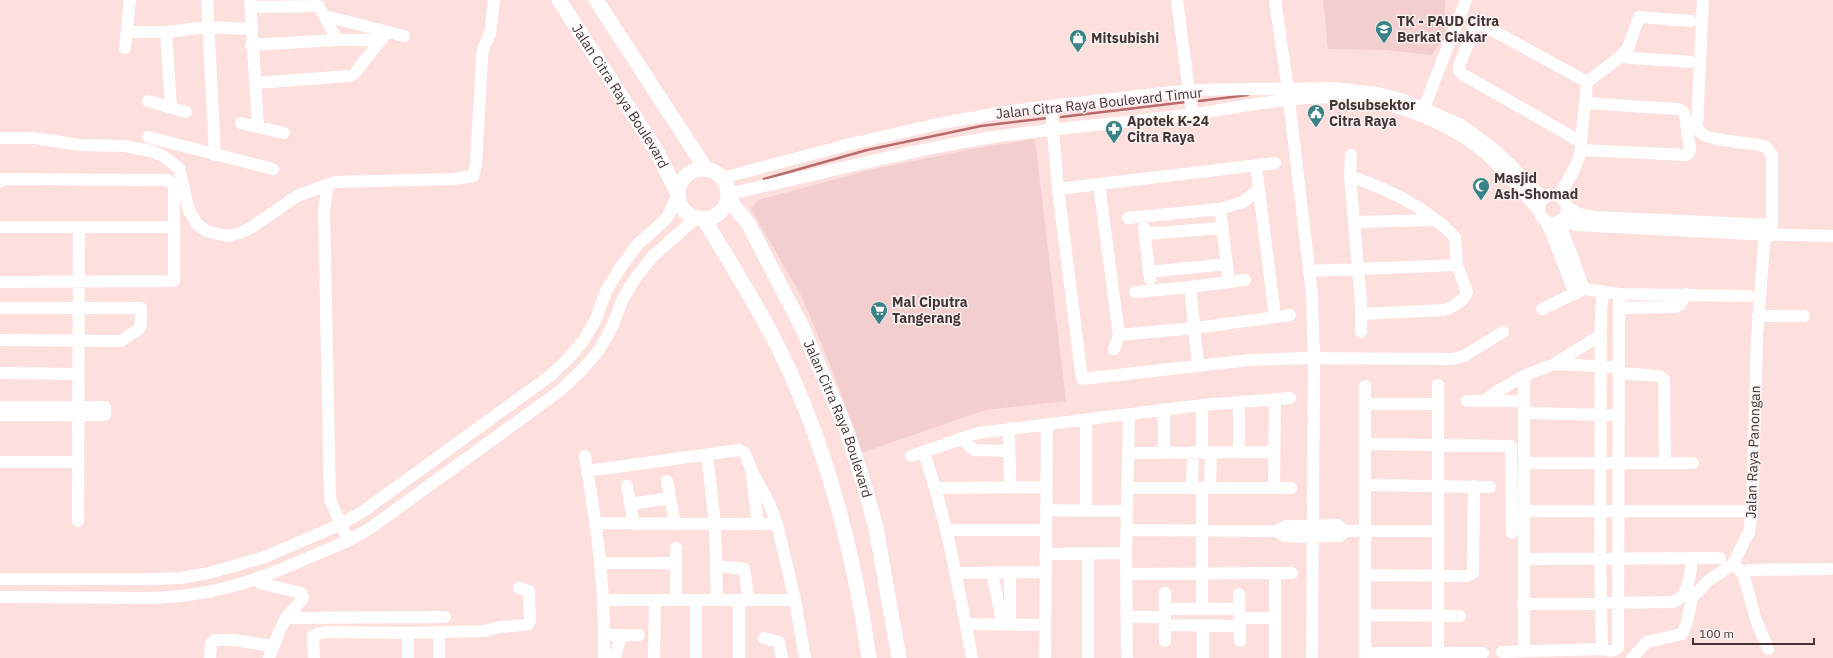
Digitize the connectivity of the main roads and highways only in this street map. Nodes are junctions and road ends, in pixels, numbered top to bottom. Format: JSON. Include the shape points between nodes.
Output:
{"nodes":[{"id":1,"x":559,"y":0,"type":"edge"},
{"id":2,"x":596,"y":0,"type":"edge"},
{"id":3,"x":706,"y":169,"type":"junction"},
{"id":4,"x":678,"y":194,"type":"junction"},
{"id":5,"x":728,"y":196,"type":"junction"},
{"id":6,"x":700,"y":219,"type":"junction"},
{"id":7,"x":869,"y":658,"type":"edge"},
{"id":8,"x":899,"y":658,"type":"edge"}],
"edges":[{"from":1,"to":4,"type":"main road","name":"Jalan Citra Raya Boulevard","via":[[656,150]]},
{"from":2,"to":3,"type":"main road"},
{"from":3,"to":4,"type":"main road","via":[[690,173],[683,179]]},
{"from":3,"to":5,"type":"main road","via":[[722,178]]},
{"from":4,"to":6,"type":"main road","via":[[683,209]]},
{"from":5,"to":6,"type":"main road","via":[[722,210],[711,218]]},
{"from":5,"to":8,"type":"main road","name":"Jalan Citra Raya Boulevard","via":[[749,225],[807,337],[844,425],[876,528]]},
{"from":6,"to":7,"type":"main road","name":"Jalan Citra Raya Boulevard","via":[[758,308],[809,417],[849,547]]}]}
